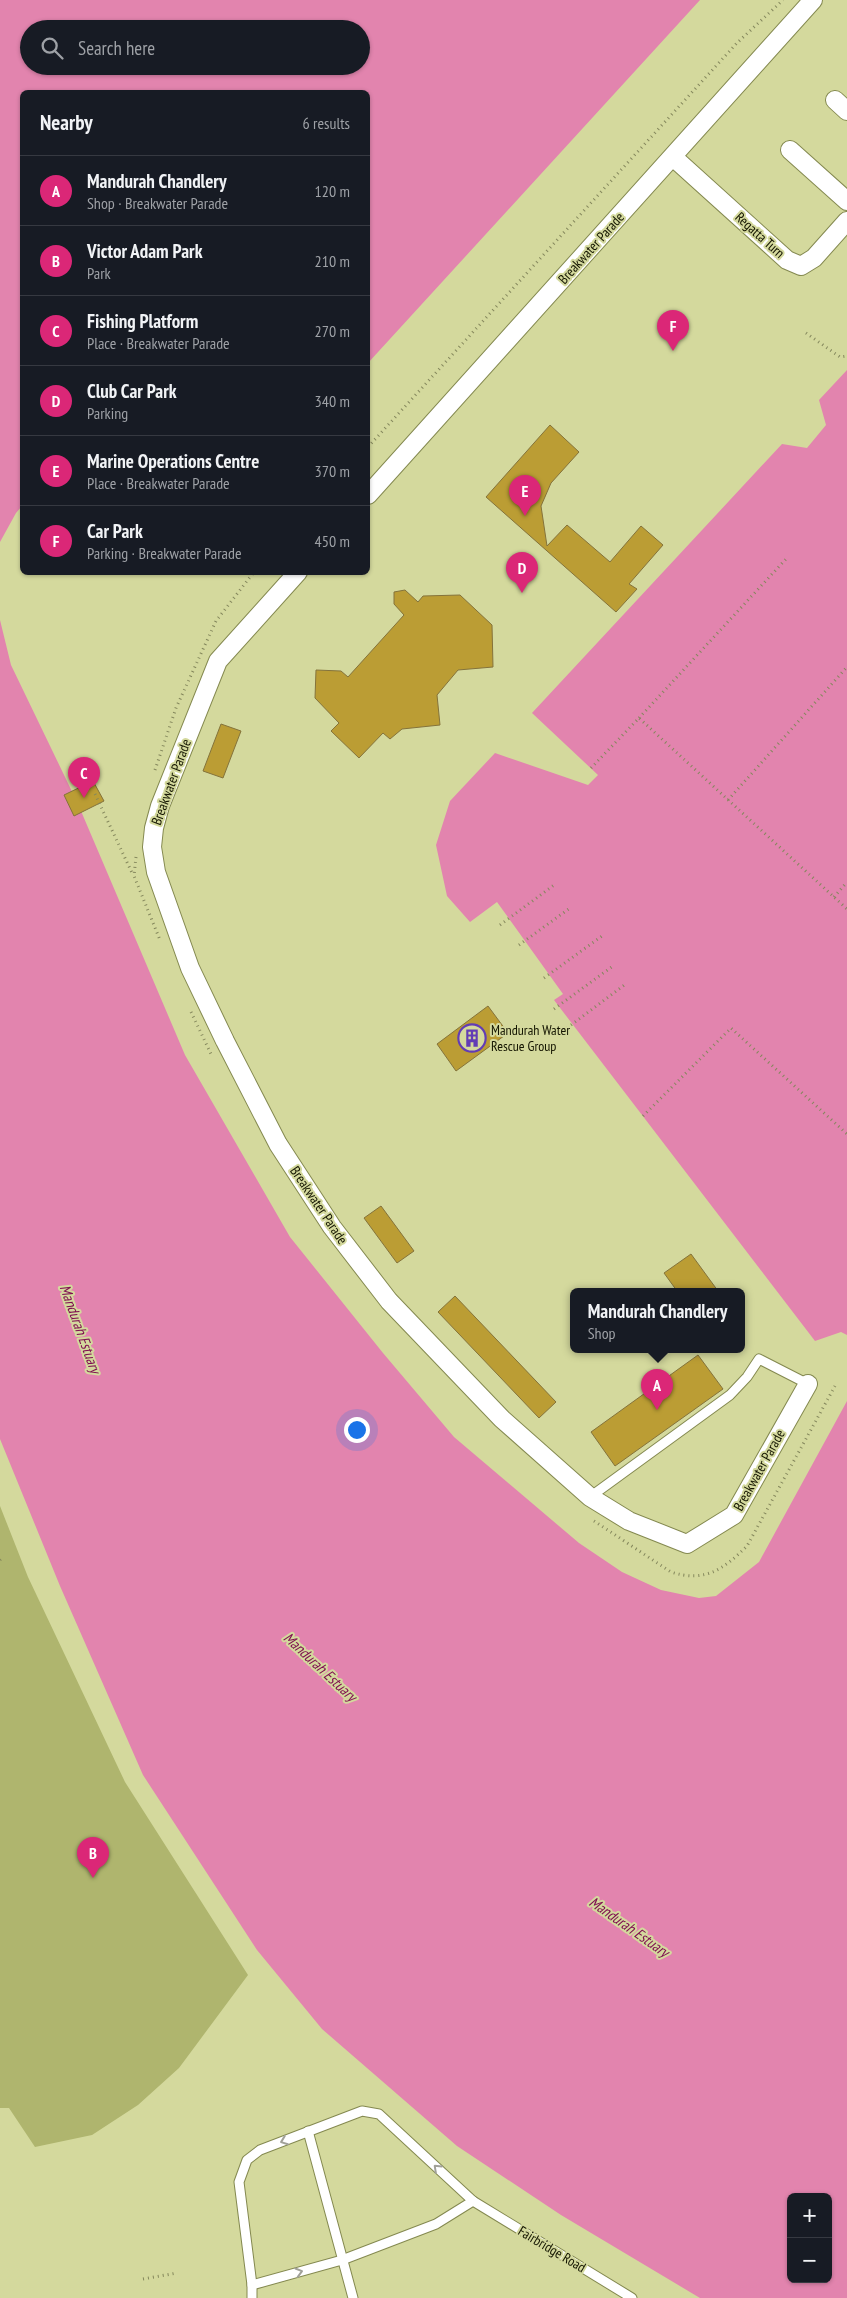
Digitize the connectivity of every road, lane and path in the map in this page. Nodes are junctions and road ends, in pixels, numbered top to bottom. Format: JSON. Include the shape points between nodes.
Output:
{"nodes":[{"id":1,"x":783,"y":0,"type":"edge"},
{"id":2,"x":813,"y":0,"type":"edge"},
{"id":3,"x":790,"y":150,"type":"dead end"},
{"id":4,"x":673,"y":157,"type":"junction"},
{"id":5,"x":847,"y":201,"type":"edge"},
{"id":6,"x":847,"y":220,"type":"edge"},
{"id":7,"x":806,"y":333,"type":"dead end"},
{"id":8,"x":847,"y":356,"type":"edge"},
{"id":9,"x":370,"y":445,"type":"edge"},
{"id":10,"x":370,"y":493,"type":"edge"},
{"id":11,"x":786,"y":559,"type":"dead end"},
{"id":12,"x":252,"y":575,"type":"edge"},
{"id":13,"x":295,"y":575,"type":"edge"},
{"id":14,"x":847,"y":668,"type":"edge"},
{"id":15,"x":639,"y":718,"type":"junction"},
{"id":16,"x":592,"y":768,"type":"dead end"},
{"id":17,"x":154,"y":775,"type":"dead end"},
{"id":18,"x":94,"y":794,"type":"dead end"},
{"id":19,"x":728,"y":800,"type":"junction"},
{"id":20,"x":136,"y":848,"type":"dead end"},
{"id":21,"x":134,"y":876,"type":"junction"},
{"id":22,"x":847,"y":882,"type":"edge"},
{"id":23,"x":554,"y":885,"type":"dead end"},
{"id":24,"x":834,"y":897,"type":"junction"},
{"id":25,"x":570,"y":908,"type":"dead end"},
{"id":26,"x":847,"y":909,"type":"edge"},
{"id":27,"x":500,"y":925,"type":"dead end"},
{"id":28,"x":602,"y":936,"type":"dead end"},
{"id":29,"x":519,"y":945,"type":"dead end"},
{"id":30,"x":163,"y":946,"type":"dead end"},
{"id":31,"x":613,"y":966,"type":"dead end"},
{"id":32,"x":544,"y":978,"type":"dead end"},
{"id":33,"x":627,"y":983,"type":"dead end"},
{"id":34,"x":189,"y":1008,"type":"dead end"},
{"id":35,"x":554,"y":1009,"type":"dead end"},
{"id":36,"x":567,"y":1028,"type":"dead end"},
{"id":37,"x":214,"y":1060,"type":"dead end"},
{"id":38,"x":643,"y":1116,"type":"dead end"},
{"id":39,"x":847,"y":1134,"type":"edge"},
{"id":40,"x":808,"y":1384,"type":"joint"},
{"id":41,"x":834,"y":1386,"type":"dead end"},
{"id":42,"x":590,"y":1497,"type":"junction"},
{"id":43,"x":591,"y":1519,"type":"dead end"},
{"id":44,"x":308,"y":2131,"type":"junction"},
{"id":45,"x":473,"y":2201,"type":"junction"},
{"id":46,"x":342,"y":2260,"type":"junction"},
{"id":47,"x":177,"y":2273,"type":"dead end"},
{"id":48,"x":143,"y":2279,"type":"dead end"},
{"id":49,"x":252,"y":2285,"type":"junction"},
{"id":50,"x":252,"y":2298,"type":"edge"},
{"id":51,"x":353,"y":2298,"type":"edge"},
{"id":52,"x":632,"y":2298,"type":"edge"}],
"edges":[{"from":1,"to":9,"type":"path","via":[[737,43]]},
{"from":2,"to":4,"type":"street","name":"Breakwater Parade"},
{"from":3,"to":5,"type":"street"},
{"from":4,"to":6,"type":"street","name":"Regatta Turn","via":[[787,260],[801,266],[814,258]]},
{"from":4,"to":10,"type":"street","name":"Breakwater Parade"},
{"from":7,"to":8,"type":"path","via":[[840,357]]},
{"from":11,"to":15,"type":"path"},
{"from":12,"to":17,"type":"path","via":[[216,621],[176,708]]},
{"from":13,"to":42,"type":"street","name":"Breakwater Parade","via":[[218,661],[160,806],[152,847],[156,872],[190,968],[225,1041],[278,1144],[332,1227],[389,1302],[502,1419]]},
{"from":14,"to":19,"type":"path"},
{"from":15,"to":16,"type":"path"},
{"from":15,"to":19,"type":"path"},
{"from":18,"to":21,"type":"path"},
{"from":19,"to":24,"type":"path"},
{"from":20,"to":21,"type":"path"},
{"from":21,"to":30,"type":"path"},
{"from":22,"to":24,"type":"path"},
{"from":23,"to":27,"type":"path"},
{"from":24,"to":26,"type":"path"},
{"from":25,"to":29,"type":"path"},
{"from":28,"to":32,"type":"path"},
{"from":31,"to":35,"type":"path"},
{"from":33,"to":36,"type":"path"},
{"from":34,"to":37,"type":"path"},
{"from":38,"to":39,"type":"path","via":[[731,1028]]},
{"from":40,"to":42,"type":"lane","via":[[759,1359],[730,1395]]},
{"from":40,"to":42,"type":"street","name":"Breakwater Parade","via":[[734,1515],[687,1544],[628,1521]]},
{"from":41,"to":43,"type":"path","via":[[747,1546],[729,1564],[713,1573],[684,1576],[671,1572]]},
{"from":45,"to":44,"type":"lane","name":"Fairbridge Road","one_way":true,"via":[[378,2114],[362,2111]]},
{"from":44,"to":46,"type":"lane"},
{"from":44,"to":49,"type":"lane","name":"Fairbridge Road","one_way":true,"via":[[260,2150],[247,2160],[239,2182]]},
{"from":45,"to":46,"type":"lane","via":[[436,2224]]},
{"from":45,"to":52,"type":"lane","name":"Fairbridge Road"},
{"from":49,"to":46,"type":"lane","one_way":true},
{"from":46,"to":51,"type":"lane"},
{"from":47,"to":48,"type":"path"},
{"from":49,"to":50,"type":"lane","name":"Fairbridge Road"}]}
